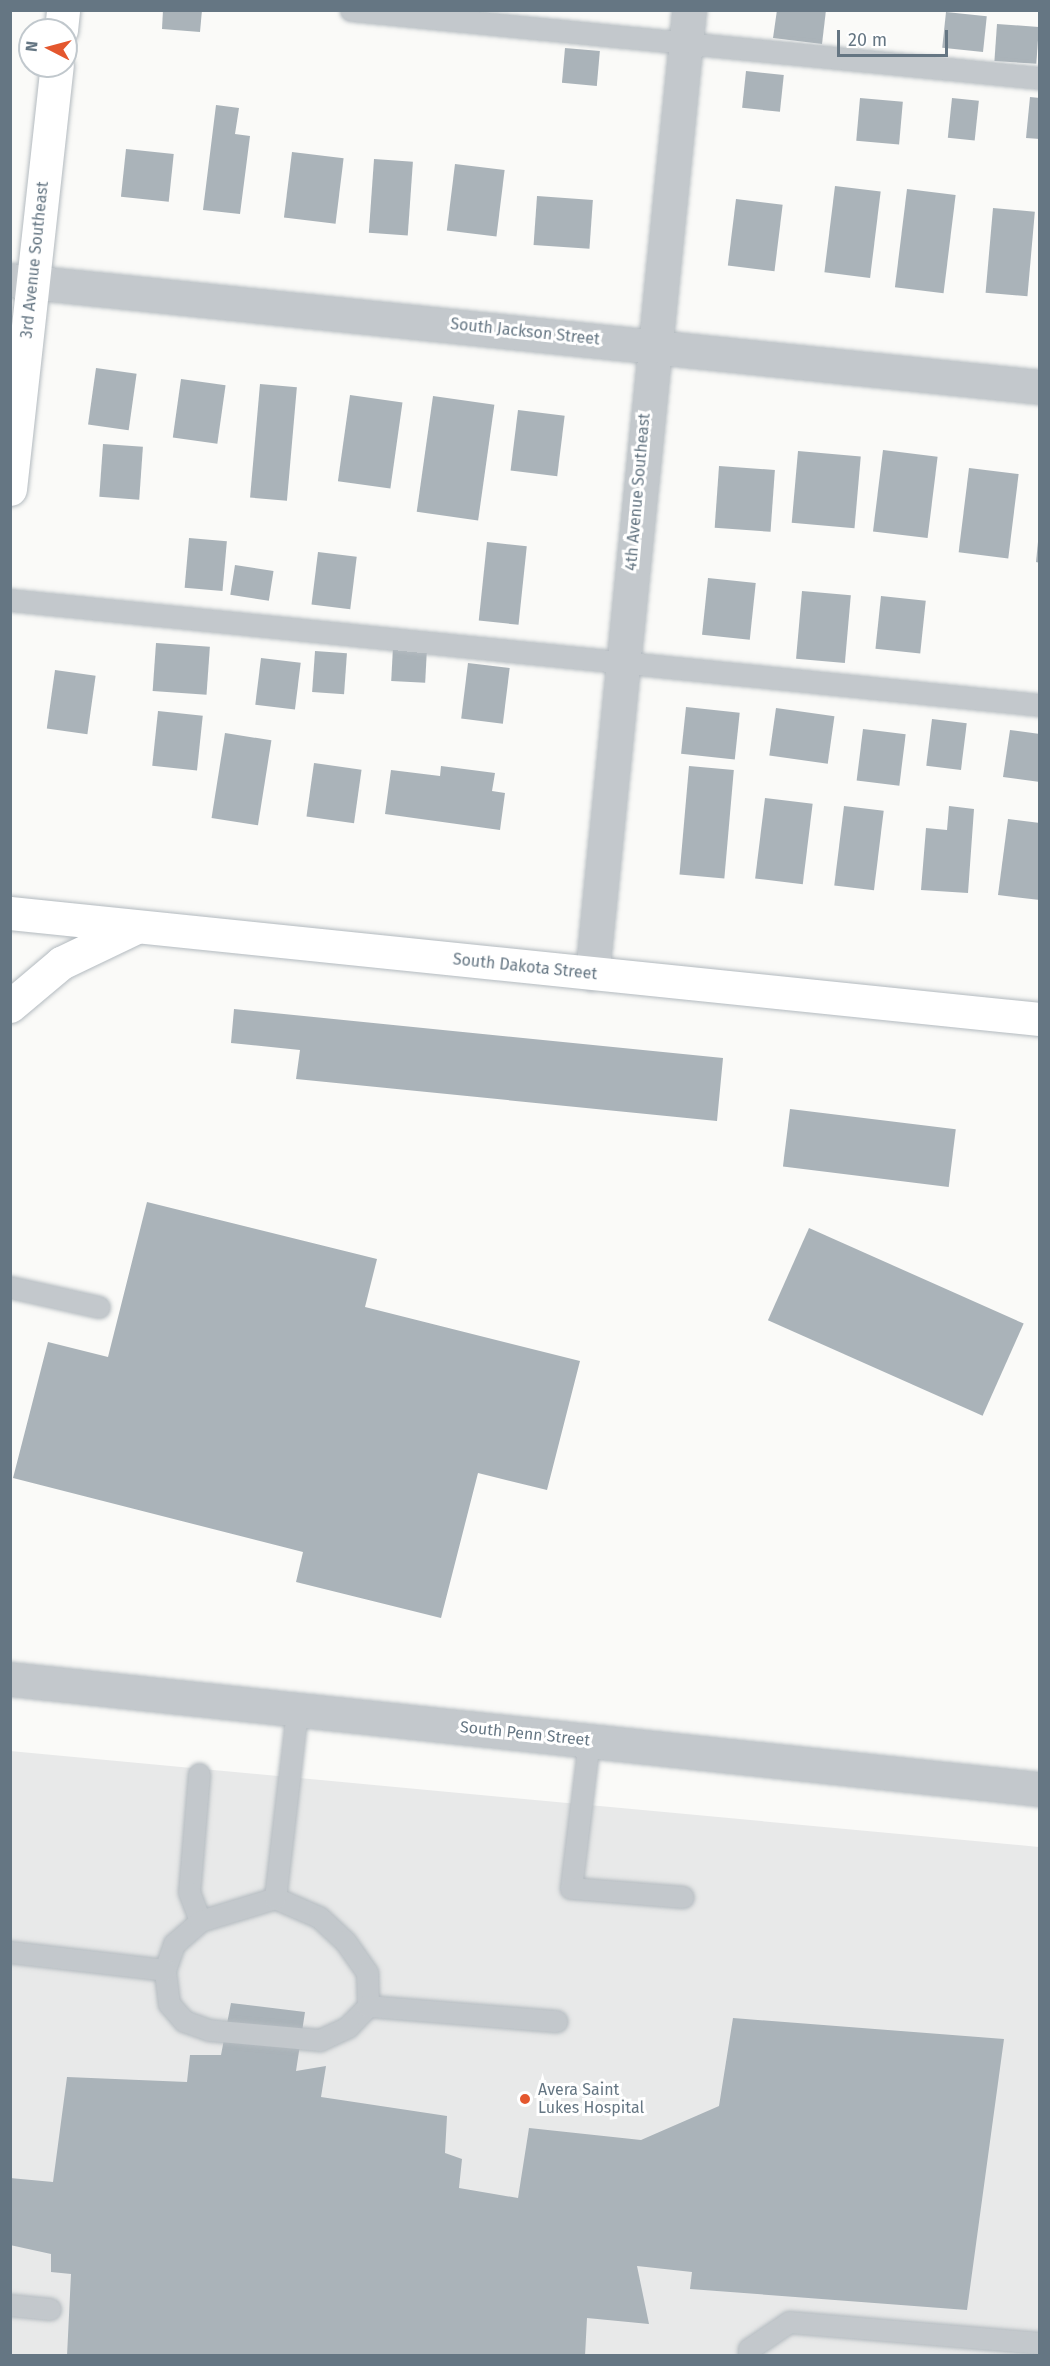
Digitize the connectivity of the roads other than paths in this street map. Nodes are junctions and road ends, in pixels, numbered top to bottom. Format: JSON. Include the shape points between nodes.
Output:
{"nodes":[{"id":1,"x":351,"y":10,"type":"edge"},
{"id":2,"x":689,"y":10,"type":"edge"},
{"id":3,"x":685,"y":46,"type":"junction"},
{"id":4,"x":55,"y":78,"type":"edge"},
{"id":5,"x":1040,"y":78,"type":"edge"},
{"id":6,"x":22,"y":281,"type":"edge"},
{"id":7,"x":652,"y":345,"type":"junction"},
{"id":8,"x":1040,"y":387,"type":"edge"},
{"id":9,"x":10,"y":489,"type":"edge"},
{"id":10,"x":10,"y":600,"type":"edge"},
{"id":11,"x":623,"y":661,"type":"junction"},
{"id":12,"x":1040,"y":705,"type":"edge"},
{"id":13,"x":10,"y":913,"type":"edge"},
{"id":14,"x":138,"y":926,"type":"junction"},
{"id":15,"x":592,"y":974,"type":"junction"},
{"id":16,"x":10,"y":1006,"type":"edge"},
{"id":17,"x":1040,"y":1019,"type":"edge"},
{"id":18,"x":10,"y":1287,"type":"edge"},
{"id":19,"x":99,"y":1307,"type":"dead end"},
{"id":20,"x":10,"y":1679,"type":"edge"},
{"id":21,"x":297,"y":1710,"type":"junction"},
{"id":22,"x":589,"y":1741,"type":"junction"},
{"id":23,"x":199,"y":1774,"type":"dead end"},
{"id":24,"x":1040,"y":1789,"type":"edge"},
{"id":25,"x":275,"y":1898,"type":"junction"},
{"id":26,"x":683,"y":1898,"type":"dead end"},
{"id":27,"x":200,"y":1921,"type":"junction"},
{"id":28,"x":10,"y":1952,"type":"edge"},
{"id":29,"x":165,"y":1970,"type":"junction"},
{"id":30,"x":368,"y":2006,"type":"junction"},
{"id":31,"x":556,"y":2020,"type":"dead end"},
{"id":32,"x":10,"y":2304,"type":"edge"},
{"id":33,"x":50,"y":2309,"type":"dead end"},
{"id":34,"x":1040,"y":2343,"type":"edge"},
{"id":35,"x":749,"y":2355,"type":"edge"}],
"edges":[{"from":1,"to":3,"type":"lane"},
{"from":2,"to":3,"type":"street","name":"4th Avenue Southeast"},
{"from":3,"to":5,"type":"lane"},
{"from":3,"to":7,"type":"street","name":"4th Avenue Southeast"},
{"from":4,"to":6,"type":"street","name":"3rd Avenue Southeast"},
{"from":6,"to":7,"type":"street","name":"South Jackson Street"},
{"from":6,"to":9,"type":"street","name":"3rd Avenue Southeast"},
{"from":7,"to":8,"type":"street","name":"South Jackson Street"},
{"from":7,"to":11,"type":"street","name":"4th Avenue Southeast"},
{"from":10,"to":11,"type":"lane"},
{"from":11,"to":12,"type":"lane"},
{"from":11,"to":15,"type":"street","name":"4th Avenue Southeast"},
{"from":13,"to":14,"type":"street","name":"South Dakota Street"},
{"from":14,"to":15,"type":"street","name":"South Dakota Street"},
{"from":14,"to":16,"type":"street","via":[[98,940],[61,963]]},
{"from":15,"to":17,"type":"street","name":"South Dakota Street"},
{"from":18,"to":19,"type":"lane"},
{"from":20,"to":21,"type":"street","name":"South Penn Street"},
{"from":21,"to":22,"type":"street","name":"South Penn Street"},
{"from":21,"to":25,"type":"lane"},
{"from":22,"to":24,"type":"street","name":"South Penn Street"},
{"from":22,"to":26,"type":"lane","via":[[571,1888]]},
{"from":23,"to":27,"type":"lane","via":[[189,1892]]},
{"from":25,"to":27,"type":"lane"},
{"from":25,"to":30,"type":"lane","via":[[319,1917],[345,1941],[367,1973]]},
{"from":27,"to":29,"type":"lane","via":[[174,1944]]},
{"from":28,"to":29,"type":"lane"},
{"from":29,"to":30,"type":"lane","via":[[169,2004],[184,2021],[209,2031],[320,2040],[348,2027]]},
{"from":30,"to":31,"type":"lane"},
{"from":32,"to":33,"type":"lane"},
{"from":34,"to":35,"type":"lane","via":[[789,2322],[749,2349]]}]}
